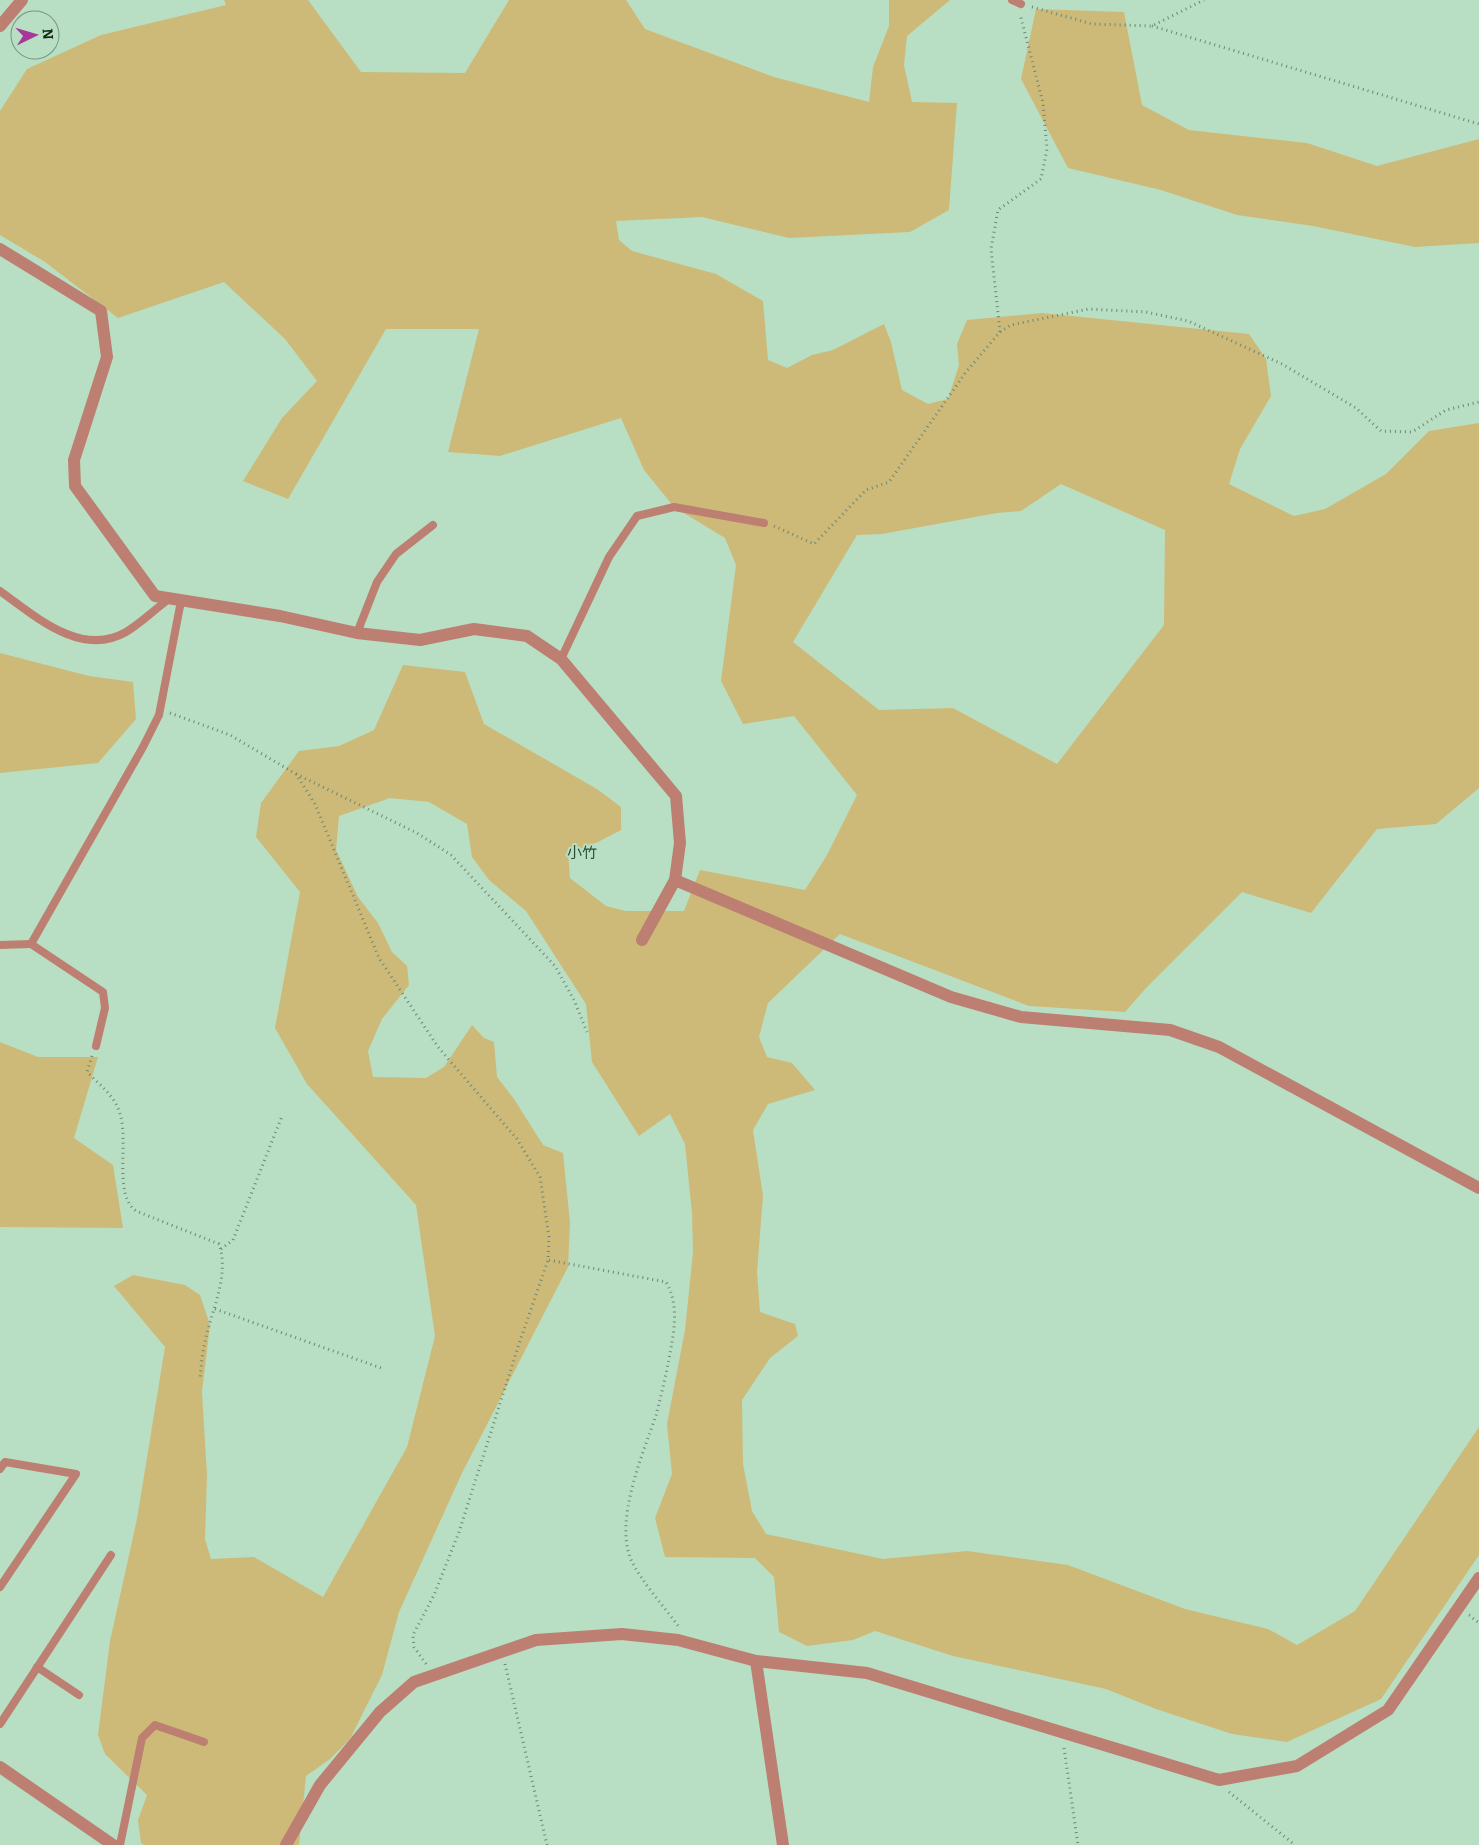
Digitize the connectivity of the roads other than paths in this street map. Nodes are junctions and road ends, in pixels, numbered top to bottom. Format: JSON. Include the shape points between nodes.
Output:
{"nodes":[{"id":1,"x":22,"y":0,"type":"edge"},
{"id":2,"x":1012,"y":0,"type":"edge"},
{"id":3,"x":1021,"y":4,"type":"road end"},
{"id":4,"x":0,"y":26,"type":"edge"},
{"id":5,"x":0,"y":249,"type":"edge"},
{"id":6,"x":764,"y":523,"type":"road end"},
{"id":7,"x":433,"y":525,"type":"dead end"},
{"id":8,"x":0,"y":591,"type":"edge"},
{"id":9,"x":175,"y":600,"type":"junction"},
{"id":10,"x":357,"y":632,"type":"junction"},
{"id":11,"x":561,"y":659,"type":"junction"},
{"id":12,"x":675,"y":880,"type":"junction"},
{"id":13,"x":642,"y":940,"type":"dead end"},
{"id":14,"x":30,"y":944,"type":"junction"},
{"id":15,"x":0,"y":945,"type":"edge"},
{"id":16,"x":96,"y":1046,"type":"road end"},
{"id":17,"x":1479,"y":1188,"type":"edge"},
{"id":18,"x":0,"y":1469,"type":"edge"},
{"id":19,"x":111,"y":1555,"type":"dead end"},
{"id":20,"x":1479,"y":1578,"type":"edge"},
{"id":21,"x":0,"y":1587,"type":"edge"},
{"id":22,"x":756,"y":1661,"type":"junction"},
{"id":23,"x":37,"y":1668,"type":"junction"},
{"id":24,"x":79,"y":1694,"type":"dead end"},
{"id":25,"x":0,"y":1724,"type":"edge"},
{"id":26,"x":204,"y":1742,"type":"dead end"},
{"id":27,"x":0,"y":1767,"type":"edge"},
{"id":28,"x":113,"y":1845,"type":"edge"},
{"id":29,"x":120,"y":1845,"type":"edge"},
{"id":30,"x":286,"y":1845,"type":"edge"},
{"id":31,"x":783,"y":1845,"type":"edge"}],
"edges":[{"from":1,"to":4,"type":"street"},
{"from":2,"to":3,"type":"lane"},
{"from":5,"to":9,"type":"street","via":[[101,311],[107,357],[74,460],[75,486],[155,596]]},
{"from":6,"to":11,"type":"lane","via":[[674,507],[637,516],[609,557]]},
{"from":7,"to":10,"type":"lane","via":[[396,554],[377,582]]},
{"from":8,"to":9,"type":"lane","via":[[54,630],[93,641],[126,632]]},
{"from":9,"to":10,"type":"street"},
{"from":9,"to":14,"type":"lane","via":[[160,709],[143,747]]},
{"from":10,"to":11,"type":"street","via":[[420,640],[483,630],[527,636]]},
{"from":11,"to":12,"type":"street","via":[[676,796],[680,843]]},
{"from":12,"to":13,"type":"street"},
{"from":12,"to":17,"type":"street","via":[[951,997],[1020,1017],[1170,1030],[1218,1047]]},
{"from":14,"to":15,"type":"lane"},
{"from":14,"to":16,"type":"lane","via":[[103,992],[105,1008]]},
{"from":18,"to":21,"type":"lane","via":[[5,1462],[76,1474]]},
{"from":19,"to":23,"type":"lane"},
{"from":20,"to":22,"type":"street","via":[[1388,1710],[1297,1766],[1219,1780],[868,1673]]},
{"from":22,"to":30,"type":"street","via":[[691,1644],[622,1634],[536,1640],[414,1682],[380,1712],[320,1785]]},
{"from":22,"to":31,"type":"street"},
{"from":23,"to":24,"type":"lane"},
{"from":23,"to":25,"type":"lane"},
{"from":26,"to":29,"type":"lane","via":[[155,1725],[142,1738]]},
{"from":27,"to":28,"type":"street"}]}
